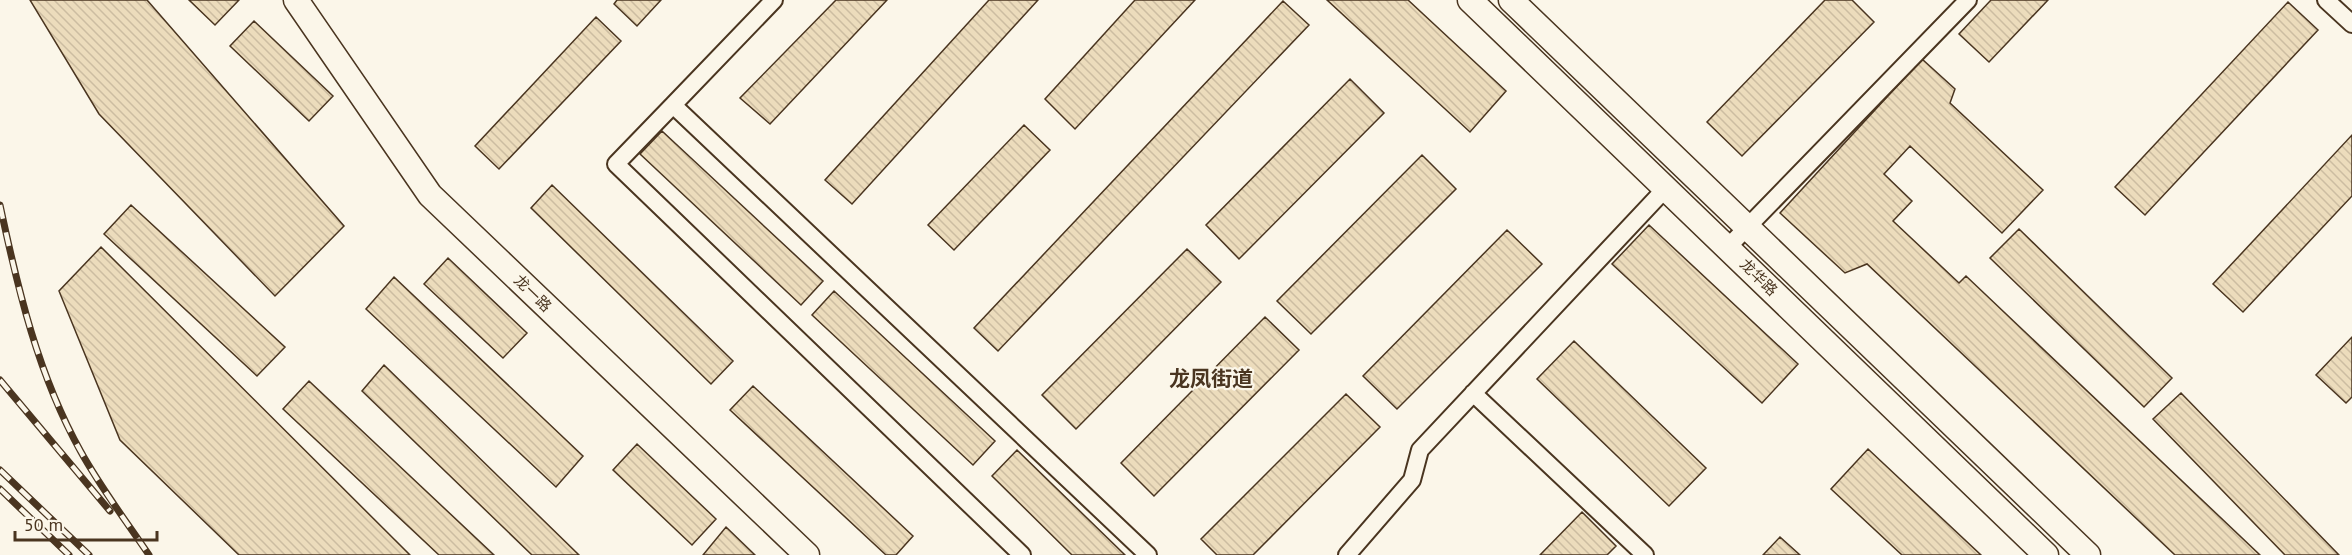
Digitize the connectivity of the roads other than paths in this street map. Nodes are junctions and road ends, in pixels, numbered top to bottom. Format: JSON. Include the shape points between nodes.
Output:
{"nodes":[{"id":1,"x":296,"y":0,"type":"edge"},
{"id":2,"x":774,"y":0,"type":"edge"},
{"id":3,"x":1470,"y":0,"type":"edge"},
{"id":4,"x":1511,"y":0,"type":"edge"},
{"id":5,"x":1968,"y":0,"type":"edge"},
{"id":6,"x":2326,"y":0,"type":"edge"},
{"id":7,"x":2352,"y":24,"type":"edge"},
{"id":8,"x":673,"y":105,"type":"junction"},
{"id":9,"x":1666,"y":188,"type":"junction"},
{"id":10,"x":1748,"y":228,"type":"junction"},
{"id":11,"x":1728,"y":247,"type":"junction"},
{"id":12,"x":1473,"y":393,"type":"junction"},
{"id":13,"x":807,"y":555,"type":"edge"},
{"id":14,"x":1022,"y":555,"type":"edge"},
{"id":15,"x":1148,"y":555,"type":"edge"},
{"id":16,"x":1347,"y":555,"type":"edge"},
{"id":17,"x":1645,"y":555,"type":"edge"},
{"id":18,"x":2046,"y":555,"type":"edge"},
{"id":19,"x":2088,"y":555,"type":"edge"}],
"edges":[{"from":1,"to":13,"type":"main road","name":"龙一路","via":[[430,195]]},
{"from":2,"to":8,"type":"street"},
{"from":3,"to":9,"type":"main road","name":"龙华路"},
{"from":4,"to":10,"type":"main road"},
{"from":5,"to":10,"type":"street"},
{"from":6,"to":7,"type":"street"},
{"from":8,"to":14,"type":"street","via":[[616,164]]},
{"from":8,"to":15,"type":"street"},
{"from":9,"to":11,"type":"main road","name":"龙华路"},
{"from":9,"to":12,"type":"street"},
{"from":10,"to":11,"type":"street"},
{"from":10,"to":19,"type":"main road"},
{"from":11,"to":18,"type":"main road","name":"龙华路"},
{"from":12,"to":16,"type":"street","via":[[1420,450],[1412,480]]},
{"from":12,"to":17,"type":"street"}]}
